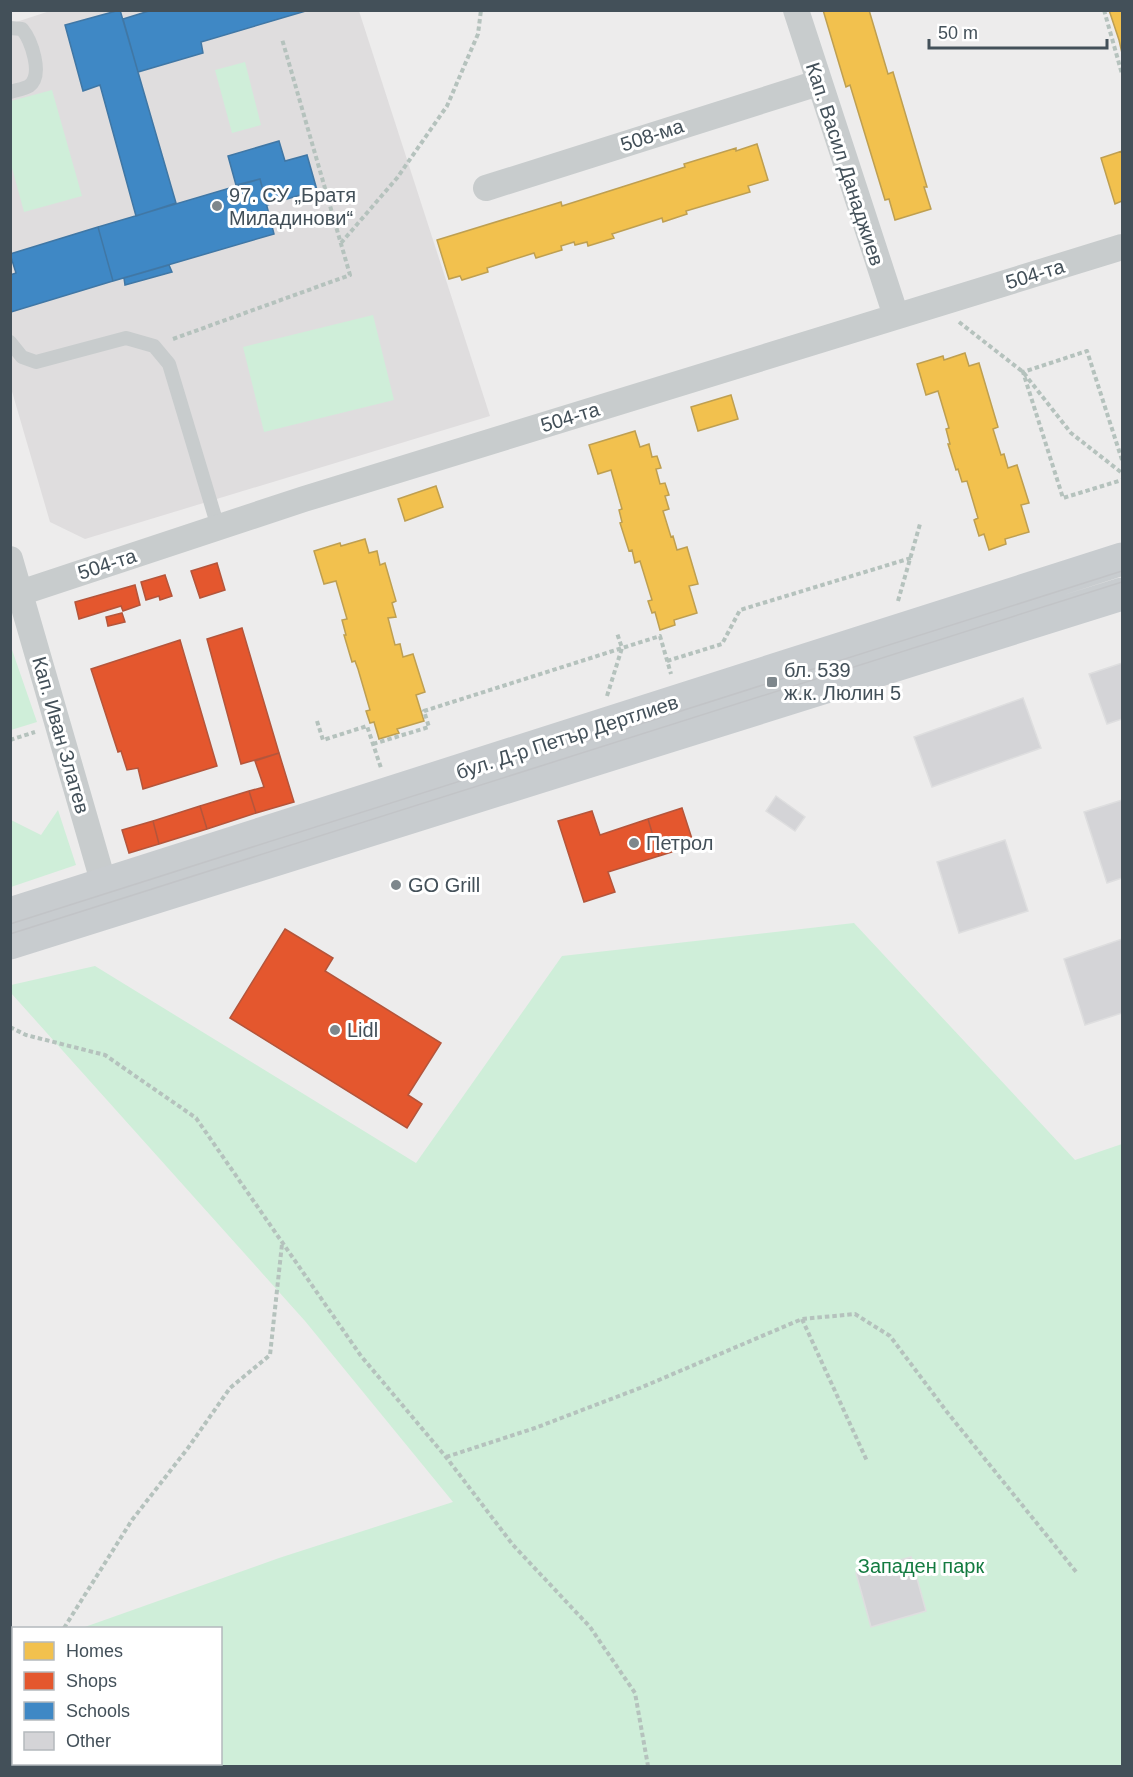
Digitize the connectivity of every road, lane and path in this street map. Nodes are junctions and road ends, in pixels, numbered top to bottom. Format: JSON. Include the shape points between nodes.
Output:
{"nodes":[{"id":1,"x":481,"y":10,"type":"edge"},
{"id":2,"x":796,"y":10,"type":"edge"},
{"id":3,"x":1104,"y":10,"type":"edge"},
{"id":4,"x":10,"y":28,"type":"edge"},
{"id":5,"x":282,"y":39,"type":"dead end"},
{"id":6,"x":1122,"y":74,"type":"edge"},
{"id":7,"x":818,"y":83,"type":"junction"},
{"id":8,"x":10,"y":92,"type":"edge"},
{"id":9,"x":486,"y":188,"type":"dead end"},
{"id":10,"x":341,"y":243,"type":"junction"},
{"id":11,"x":1122,"y":247,"type":"edge"},
{"id":12,"x":896,"y":316,"type":"junction"},
{"id":13,"x":955,"y":318,"type":"dead end"},
{"id":14,"x":10,"y":342,"type":"edge"},
{"id":15,"x":154,"y":346,"type":"junction"},
{"id":16,"x":1023,"y":372,"type":"junction"},
{"id":17,"x":1122,"y":460,"type":"edge"},
{"id":18,"x":1122,"y":473,"type":"edge"},
{"id":19,"x":1122,"y":480,"type":"edge"},
{"id":20,"x":920,"y":524,"type":"dead end"},
{"id":21,"x":218,"y":527,"type":"junction"},
{"id":22,"x":911,"y":558,"type":"junction"},
{"id":23,"x":1122,"y":559,"type":"edge"},
{"id":24,"x":10,"y":560,"type":"edge"},
{"id":25,"x":20,"y":593,"type":"junction"},
{"id":26,"x":1122,"y":594,"type":"edge"},
{"id":27,"x":898,"y":602,"type":"dead end"},
{"id":28,"x":616,"y":633,"type":"dead end"},
{"id":29,"x":621,"y":648,"type":"junction"},
{"id":30,"x":667,"y":661,"type":"junction"},
{"id":31,"x":674,"y":683,"type":"dead end"},
{"id":32,"x":603,"y":706,"type":"dead end"},
{"id":33,"x":317,"y":721,"type":"dead end"},
{"id":34,"x":373,"y":744,"type":"junction"},
{"id":35,"x":383,"y":776,"type":"dead end"},
{"id":36,"x":108,"y":898,"type":"junction"},
{"id":37,"x":10,"y":914,"type":"edge"},
{"id":38,"x":10,"y":943,"type":"edge"},
{"id":39,"x":10,"y":1027,"type":"edge"},
{"id":40,"x":282,"y":1243,"type":"junction"},
{"id":41,"x":802,"y":1318,"type":"junction"},
{"id":42,"x":446,"y":1457,"type":"junction"},
{"id":43,"x":867,"y":1461,"type":"dead end"},
{"id":44,"x":1077,"y":1573,"type":"dead end"},
{"id":45,"x":65,"y":1627,"type":"edge"},
{"id":46,"x":648,"y":1767,"type":"edge"}],
"edges":[{"from":1,"to":10,"type":"path","via":[[478,34],[447,106],[397,178]]},
{"from":2,"to":7,"type":"street","name":"Кап. Васил Данаджиев"},
{"from":3,"to":6,"type":"path"},
{"from":4,"to":8,"type":"lane","via":[[22,29],[30,39],[36,68],[29,86]]},
{"from":5,"to":10,"type":"path"},
{"from":7,"to":9,"type":"street","name":"508-ма"},
{"from":7,"to":12,"type":"street","name":"Кап. Васил Данаджиев"},
{"from":10,"to":15,"type":"path","via":[[350,275]]},
{"from":11,"to":12,"type":"street","name":"504-та"},
{"from":12,"to":21,"type":"street","name":"504-та"},
{"from":13,"to":16,"type":"path"},
{"from":14,"to":15,"type":"lane","via":[[22,357],[36,362],[126,338]]},
{"from":15,"to":21,"type":"lane","via":[[169,364]]},
{"from":16,"to":17,"type":"path","via":[[1087,351]]},
{"from":16,"to":18,"type":"path","via":[[1071,433]]},
{"from":16,"to":19,"type":"path","via":[[1063,498]]},
{"from":20,"to":22,"type":"path"},
{"from":21,"to":25,"type":"street","name":"504-та"},
{"from":22,"to":27,"type":"path"},
{"from":22,"to":30,"type":"path","via":[[740,610],[722,644]]},
{"from":23,"to":36,"type":"main road","name":"бул. Д-р Петър Дертлиев"},
{"from":24,"to":25,"type":"street","name":"Кап. Иван Златев"},
{"from":25,"to":36,"type":"street","name":"Кап. Иван Златев"},
{"from":26,"to":36,"type":"main road","name":"бул. Д-р Петър Дертлиев"},
{"from":28,"to":29,"type":"path"},
{"from":29,"to":30,"type":"path","via":[[660,636]]},
{"from":29,"to":32,"type":"path"},
{"from":29,"to":34,"type":"path","via":[[424,711],[429,727]]},
{"from":30,"to":31,"type":"path"},
{"from":33,"to":34,"type":"path","via":[[323,740],[367,726]]},
{"from":34,"to":35,"type":"path"},
{"from":36,"to":37,"type":"main road","name":"бул. Д-р Петър Дертлиев"},
{"from":36,"to":38,"type":"main road","name":"бул. Д-р Петър Дертлиев"},
{"from":39,"to":40,"type":"path","via":[[105,1055],[196,1118]]},
{"from":40,"to":42,"type":"path","via":[[361,1356]]},
{"from":40,"to":45,"type":"path","via":[[270,1355],[231,1388],[132,1520]]},
{"from":41,"to":42,"type":"path","via":[[640,1388]]},
{"from":41,"to":43,"type":"path"},
{"from":41,"to":44,"type":"path","via":[[855,1314],[890,1336]]},
{"from":42,"to":46,"type":"path","via":[[513,1545],[590,1627],[635,1693]]}]}
